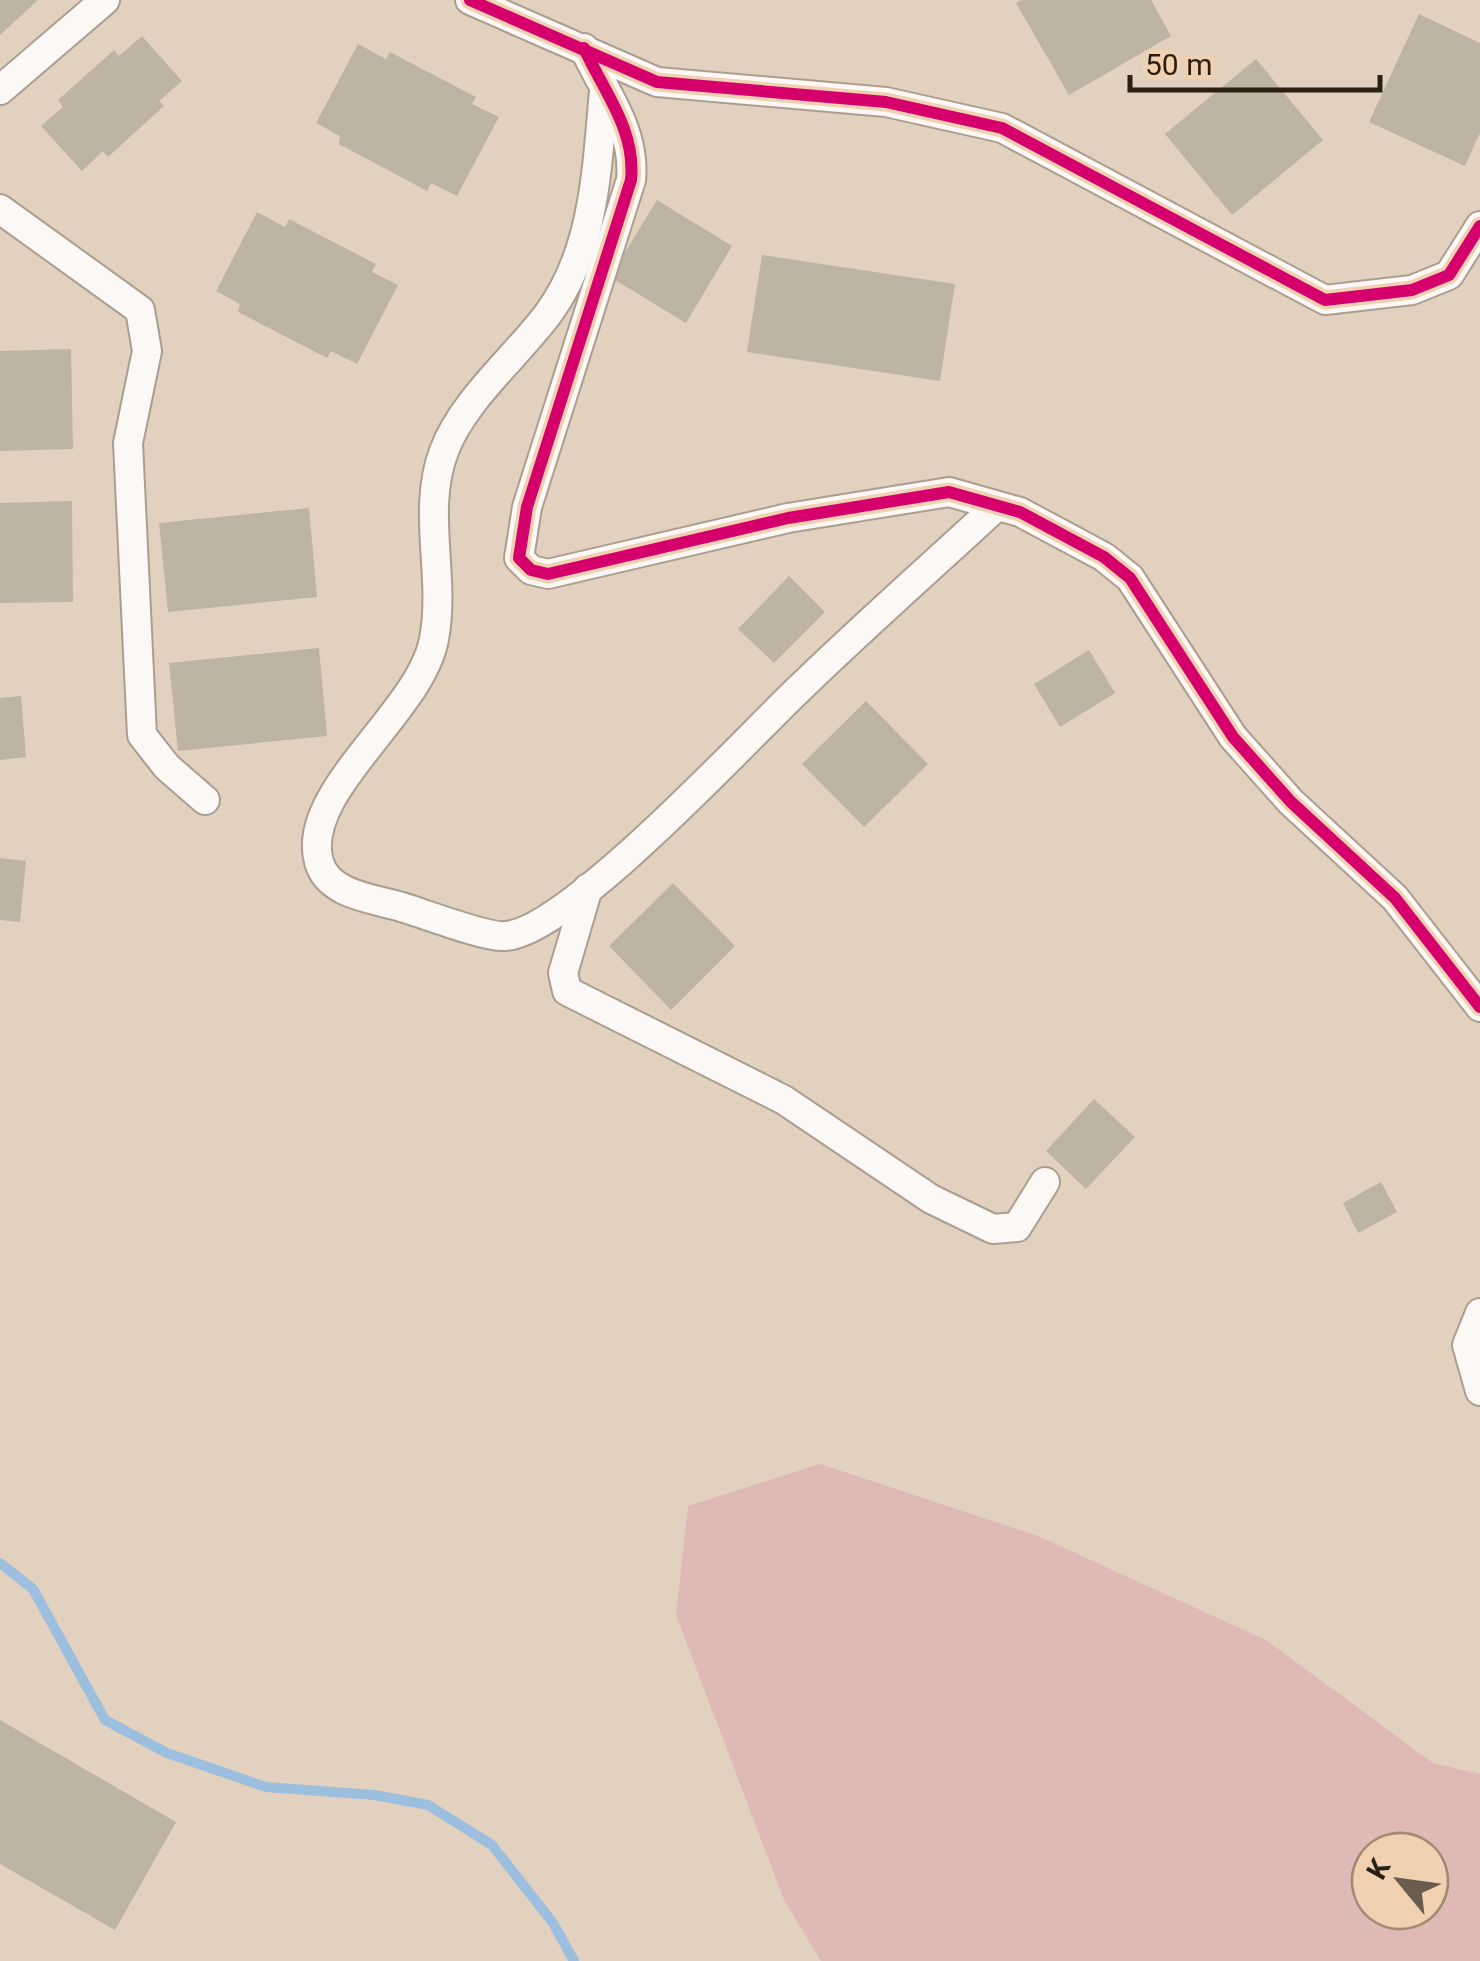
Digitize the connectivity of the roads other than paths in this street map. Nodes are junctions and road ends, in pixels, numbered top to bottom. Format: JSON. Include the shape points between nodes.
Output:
{"nodes":[{"id":1,"x":105,"y":0,"type":"edge"},
{"id":2,"x":470,"y":0,"type":"edge"},
{"id":3,"x":584,"y":48,"type":"junction"},
{"id":4,"x":0,"y":90,"type":"edge"},
{"id":5,"x":604,"y":91,"type":"junction"},
{"id":6,"x":0,"y":209,"type":"edge"},
{"id":7,"x":1480,"y":226,"type":"edge"},
{"id":8,"x":996,"y":506,"type":"junction"},
{"id":9,"x":205,"y":800,"type":"dead end"},
{"id":10,"x":588,"y":888,"type":"junction"},
{"id":11,"x":1480,"y":1007,"type":"edge"},
{"id":12,"x":1045,"y":1182,"type":"dead end"},
{"id":13,"x":1480,"y":1312,"type":"edge"},
{"id":14,"x":1480,"y":1391,"type":"edge"}],
"edges":[{"from":1,"to":4,"type":"street"},
{"from":2,"to":3,"type":"street"},
{"from":3,"to":5,"type":"street"},
{"from":3,"to":7,"type":"street","via":[[657,82],[886,102],[1002,128],[1325,300],[1412,290],[1449,275]]},
{"from":5,"to":8,"type":"street","via":[[634,152],[631,180],[526,507],[519,558],[530,570],[548,574],[788,518],[948,492]]},
{"from":5,"to":10,"type":"street","via":[[589,212],[568,284],[466,414],[435,476],[435,638],[423,677],[318,824],[319,864],[337,888],[506,936],[550,918]]},
{"from":6,"to":9,"type":"street","via":[[140,310],[147,351],[128,443],[142,735]]},
{"from":8,"to":10,"type":"street"},
{"from":8,"to":11,"type":"street","via":[[1058,531],[1130,578],[1233,737],[1394,898]]},
{"from":10,"to":12,"type":"street","via":[[563,974],[567,990],[784,1100],[930,1199],[994,1229],[1017,1227]]},
{"from":13,"to":14,"type":"street","via":[[1467,1344]]}]}
